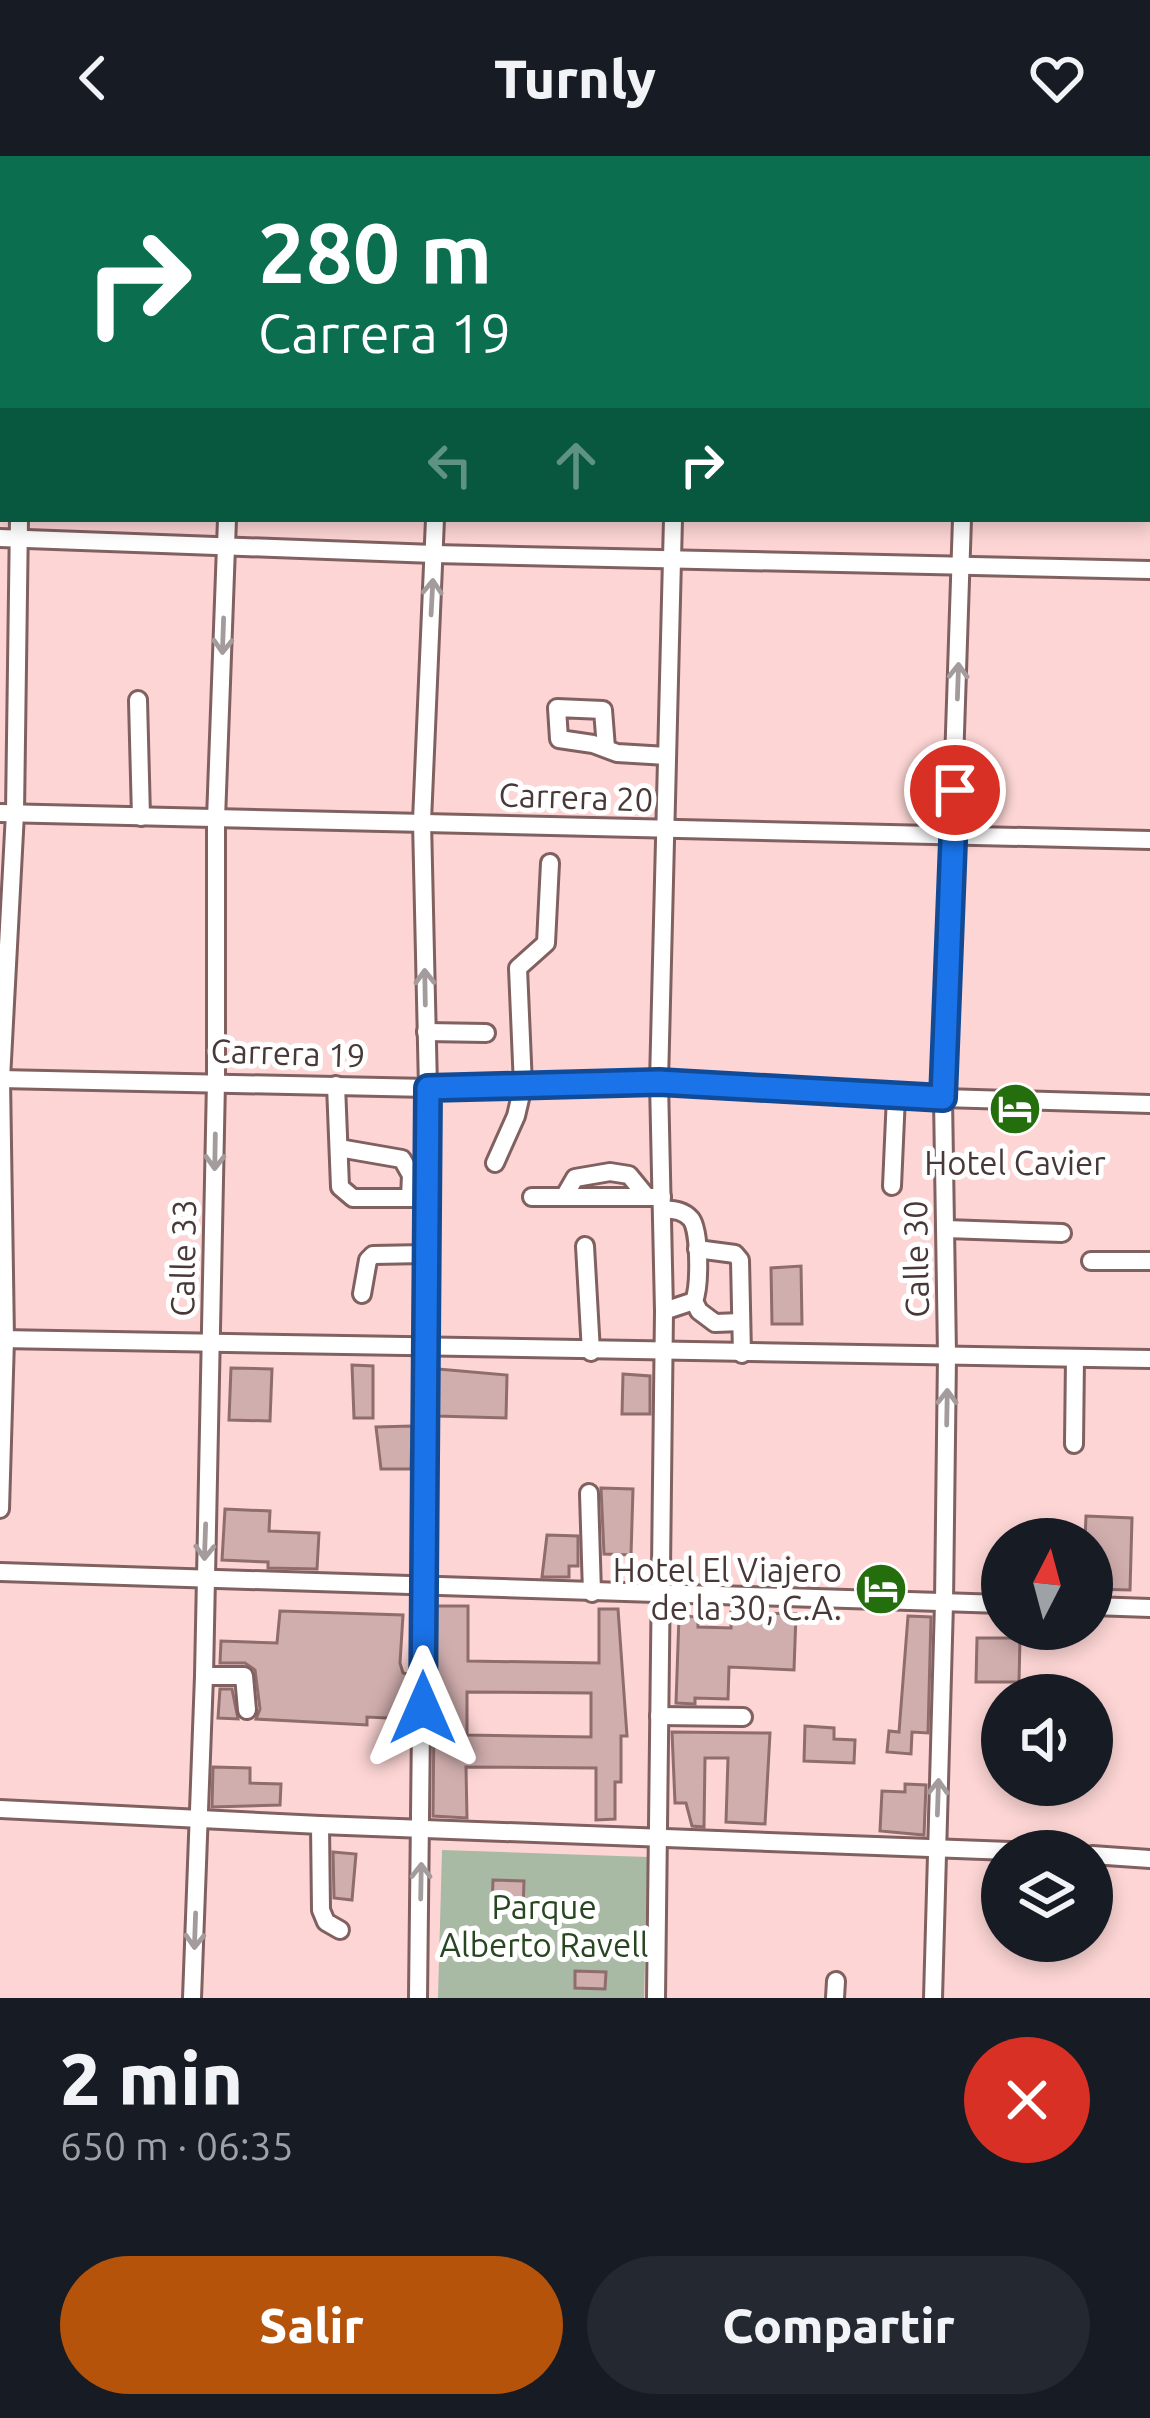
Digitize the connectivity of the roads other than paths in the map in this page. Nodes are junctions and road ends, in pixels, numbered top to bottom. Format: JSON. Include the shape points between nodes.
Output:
{"nodes":[{"id":1,"x":227,"y":522,"type":"edge"},
{"id":2,"x":435,"y":522,"type":"edge"},
{"id":3,"x":673,"y":522,"type":"edge"},
{"id":4,"x":962,"y":522,"type":"edge"},
{"id":5,"x":12,"y":532,"type":"edge"},
{"id":6,"x":227,"y":547,"type":"junction"},
{"id":7,"x":434,"y":554,"type":"junction"},
{"id":8,"x":671,"y":560,"type":"junction"},
{"id":9,"x":962,"y":565,"type":"junction"},
{"id":10,"x":1150,"y":569,"type":"edge"},
{"id":11,"x":138,"y":700,"type":"dead end"},
{"id":12,"x":606,"y":748,"type":"dead end"},
{"id":13,"x":667,"y":756,"type":"junction"},
{"id":14,"x":8,"y":813,"type":"edge"},
{"id":15,"x":141,"y":817,"type":"junction"},
{"id":16,"x":215,"y":819,"type":"junction"},
{"id":17,"x":422,"y":820,"type":"junction"},
{"id":18,"x":666,"y":830,"type":"junction"},
{"id":19,"x":953,"y":836,"type":"junction"},
{"id":20,"x":1150,"y":840,"type":"edge"},
{"id":21,"x":550,"y":863,"type":"dead end"},
{"id":22,"x":4,"y":931,"type":"edge"},
{"id":23,"x":426,"y":1032,"type":"junction"},
{"id":24,"x":486,"y":1033,"type":"dead end"},
{"id":25,"x":1,"y":1079,"type":"edge"},
{"id":26,"x":216,"y":1081,"type":"junction"},
{"id":27,"x":659,"y":1082,"type":"junction"},
{"id":28,"x":336,"y":1085,"type":"junction"},
{"id":29,"x":523,"y":1086,"type":"junction"},
{"id":30,"x":428,"y":1088,"type":"junction"},
{"id":31,"x":896,"y":1096,"type":"junction"},
{"id":32,"x":943,"y":1098,"type":"junction"},
{"id":33,"x":1150,"y":1104,"type":"edge"},
{"id":34,"x":339,"y":1148,"type":"junction"},
{"id":35,"x":495,"y":1163,"type":"dead end"},
{"id":36,"x":892,"y":1186,"type":"dead end"},
{"id":37,"x":532,"y":1197,"type":"dead end"},
{"id":38,"x":418,"y":1198,"type":"junction"},
{"id":39,"x":657,"y":1201,"type":"junction"},
{"id":40,"x":2,"y":1229,"type":"edge"},
{"id":41,"x":946,"y":1229,"type":"junction"},
{"id":42,"x":1062,"y":1232,"type":"dead end"},
{"id":43,"x":585,"y":1246,"type":"dead end"},
{"id":44,"x":697,"y":1249,"type":"junction"},
{"id":45,"x":425,"y":1254,"type":"junction"},
{"id":46,"x":1090,"y":1261,"type":"dead end"},
{"id":47,"x":1150,"y":1261,"type":"edge"},
{"id":48,"x":362,"y":1294,"type":"dead end"},
{"id":49,"x":694,"y":1301,"type":"junction"},
{"id":50,"x":664,"y":1311,"type":"junction"},
{"id":51,"x":742,"y":1322,"type":"junction"},
{"id":52,"x":3,"y":1339,"type":"edge"},
{"id":53,"x":211,"y":1345,"type":"junction"},
{"id":54,"x":424,"y":1345,"type":"junction"},
{"id":55,"x":591,"y":1352,"type":"junction"},
{"id":56,"x":663,"y":1352,"type":"junction"},
{"id":57,"x":742,"y":1354,"type":"junction"},
{"id":58,"x":947,"y":1355,"type":"junction"},
{"id":59,"x":1075,"y":1358,"type":"junction"},
{"id":60,"x":1150,"y":1359,"type":"edge"},
{"id":61,"x":1073,"y":1444,"type":"dead end"},
{"id":62,"x":589,"y":1493,"type":"dead end"},
{"id":63,"x":0,"y":1509,"type":"edge"},
{"id":64,"x":0,"y":1571,"type":"edge"},
{"id":65,"x":204,"y":1581,"type":"junction"},
{"id":66,"x":424,"y":1587,"type":"junction"},
{"id":67,"x":592,"y":1594,"type":"junction"},
{"id":68,"x":662,"y":1595,"type":"junction"},
{"id":69,"x":944,"y":1603,"type":"junction"},
{"id":70,"x":981,"y":1604,"type":"edge"},
{"id":71,"x":1113,"y":1607,"type":"edge"},
{"id":72,"x":1150,"y":1608,"type":"edge"},
{"id":73,"x":203,"y":1676,"type":"junction"},
{"id":74,"x":247,"y":1710,"type":"dead end"},
{"id":75,"x":658,"y":1716,"type":"junction"},
{"id":76,"x":743,"y":1717,"type":"dead end"},
{"id":77,"x":0,"y":1809,"type":"edge"},
{"id":78,"x":199,"y":1819,"type":"junction"},
{"id":79,"x":320,"y":1825,"type":"junction"},
{"id":80,"x":422,"y":1829,"type":"junction"},
{"id":81,"x":657,"y":1836,"type":"junction"},
{"id":82,"x":936,"y":1847,"type":"junction"},
{"id":83,"x":981,"y":1849,"type":"edge"},
{"id":84,"x":1113,"y":1857,"type":"edge"},
{"id":85,"x":1150,"y":1858,"type":"edge"},
{"id":86,"x":340,"y":1930,"type":"dead end"},
{"id":87,"x":192,"y":1998,"type":"edge"},
{"id":88,"x":418,"y":1998,"type":"edge"},
{"id":89,"x":656,"y":1998,"type":"edge"},
{"id":90,"x":933,"y":1998,"type":"edge"}],
"edges":[{"from":1,"to":6,"type":"street","name":"Calle 33"},
{"from":2,"to":7,"type":"street"},
{"from":3,"to":8,"type":"street"},
{"from":4,"to":9,"type":"street","name":"Calle 30"},
{"from":5,"to":6,"type":"street"},
{"from":5,"to":14,"type":"street"},
{"from":6,"to":7,"type":"street"},
{"from":6,"to":16,"type":"street","name":"Calle 33","one_way":true},
{"from":7,"to":8,"type":"street"},
{"from":17,"to":7,"type":"street","one_way":true},
{"from":8,"to":9,"type":"street"},
{"from":8,"to":13,"type":"street"},
{"from":9,"to":10,"type":"street"},
{"from":19,"to":9,"type":"street","name":"Calle 30","one_way":true},
{"from":11,"to":15,"type":"street"},
{"from":12,"to":13,"type":"street"},
{"from":13,"to":18,"type":"street"},
{"from":14,"to":15,"type":"street","name":"Carrera 20"},
{"from":14,"to":22,"type":"street"},
{"from":15,"to":16,"type":"street","name":"Carrera 20"},
{"from":16,"to":17,"type":"street","name":"Carrera 20"},
{"from":16,"to":26,"type":"street","name":"Calle 33"},
{"from":17,"to":18,"type":"street","name":"Carrera 20"},
{"from":23,"to":17,"type":"street","one_way":true},
{"from":18,"to":19,"type":"street","name":"Carrera 20"},
{"from":18,"to":27,"type":"street"},
{"from":19,"to":20,"type":"street","name":"Carrera 20"},
{"from":19,"to":32,"type":"street","name":"Calle 30"},
{"from":21,"to":29,"type":"street","via":[[546,943],[518,968]]},
{"from":22,"to":25,"type":"street"},
{"from":23,"to":24,"type":"street"},
{"from":23,"to":30,"type":"street"},
{"from":25,"to":26,"type":"street","name":"Carrera 19"},
{"from":25,"to":40,"type":"street"},
{"from":26,"to":28,"type":"street","name":"Carrera 19"},
{"from":26,"to":53,"type":"street","name":"Calle 33","one_way":true},
{"from":27,"to":29,"type":"street","name":"Carrera 19"},
{"from":27,"to":31,"type":"street","name":"Carrera 19"},
{"from":27,"to":39,"type":"street"},
{"from":28,"to":30,"type":"street","name":"Carrera 19"},
{"from":28,"to":34,"type":"street"},
{"from":29,"to":30,"type":"street","name":"Carrera 19"},
{"from":29,"to":35,"type":"street"},
{"from":30,"to":38,"type":"street"},
{"from":31,"to":32,"type":"street","name":"Carrera 19"},
{"from":31,"to":36,"type":"street"},
{"from":32,"to":33,"type":"street","name":"Carrera 19"},
{"from":32,"to":41,"type":"street","name":"Calle 30"},
{"from":34,"to":38,"type":"street","via":[[402,1159]]},
{"from":34,"to":38,"type":"street","via":[[345,1195]]},
{"from":37,"to":39,"type":"street","via":[[564,1197],[575,1178],[610,1172],[629,1174]]},
{"from":38,"to":45,"type":"street"},
{"from":39,"to":44,"type":"street","via":[[687,1215]]},
{"from":39,"to":50,"type":"street"},
{"from":40,"to":52,"type":"street"},
{"from":41,"to":42,"type":"street"},
{"from":41,"to":58,"type":"street","name":"Calle 30"},
{"from":43,"to":55,"type":"street"},
{"from":44,"to":49,"type":"street"},
{"from":44,"to":51,"type":"street","via":[[740,1260]]},
{"from":45,"to":48,"type":"street","via":[[373,1256]]},
{"from":45,"to":54,"type":"street"},
{"from":46,"to":47,"type":"street"},
{"from":49,"to":50,"type":"street"},
{"from":49,"to":51,"type":"street","via":[[715,1323]]},
{"from":50,"to":56,"type":"street"},
{"from":51,"to":57,"type":"street"},
{"from":52,"to":53,"type":"street"},
{"from":52,"to":63,"type":"street"},
{"from":53,"to":54,"type":"street"},
{"from":53,"to":65,"type":"street","name":"Calle 33","one_way":true},
{"from":54,"to":55,"type":"street"},
{"from":54,"to":66,"type":"street"},
{"from":55,"to":56,"type":"street"},
{"from":56,"to":57,"type":"street"},
{"from":56,"to":68,"type":"street"},
{"from":57,"to":58,"type":"street"},
{"from":58,"to":59,"type":"street"},
{"from":69,"to":58,"type":"street","name":"Calle 30","one_way":true},
{"from":59,"to":60,"type":"street"},
{"from":59,"to":61,"type":"street"},
{"from":62,"to":67,"type":"street"},
{"from":64,"to":65,"type":"street"},
{"from":65,"to":66,"type":"street"},
{"from":65,"to":73,"type":"street","name":"Calle 33"},
{"from":66,"to":67,"type":"street"},
{"from":66,"to":80,"type":"street"},
{"from":67,"to":68,"type":"street"},
{"from":68,"to":69,"type":"street"},
{"from":68,"to":75,"type":"street"},
{"from":69,"to":70,"type":"street"},
{"from":82,"to":69,"type":"street","name":"Calle 30","one_way":true},
{"from":71,"to":72,"type":"street"},
{"from":73,"to":74,"type":"street","via":[[244,1676]]},
{"from":73,"to":78,"type":"street","name":"Calle 33"},
{"from":75,"to":76,"type":"street"},
{"from":75,"to":81,"type":"street"},
{"from":77,"to":78,"type":"street"},
{"from":78,"to":79,"type":"street"},
{"from":78,"to":87,"type":"street","name":"Calle 33","one_way":true},
{"from":79,"to":80,"type":"street"},
{"from":79,"to":86,"type":"street","via":[[321,1910]]},
{"from":80,"to":81,"type":"street"},
{"from":88,"to":80,"type":"street","one_way":true},
{"from":81,"to":82,"type":"street"},
{"from":81,"to":89,"type":"street"},
{"from":82,"to":83,"type":"street"},
{"from":82,"to":90,"type":"street","name":"Calle 30"},
{"from":84,"to":85,"type":"street"}]}
